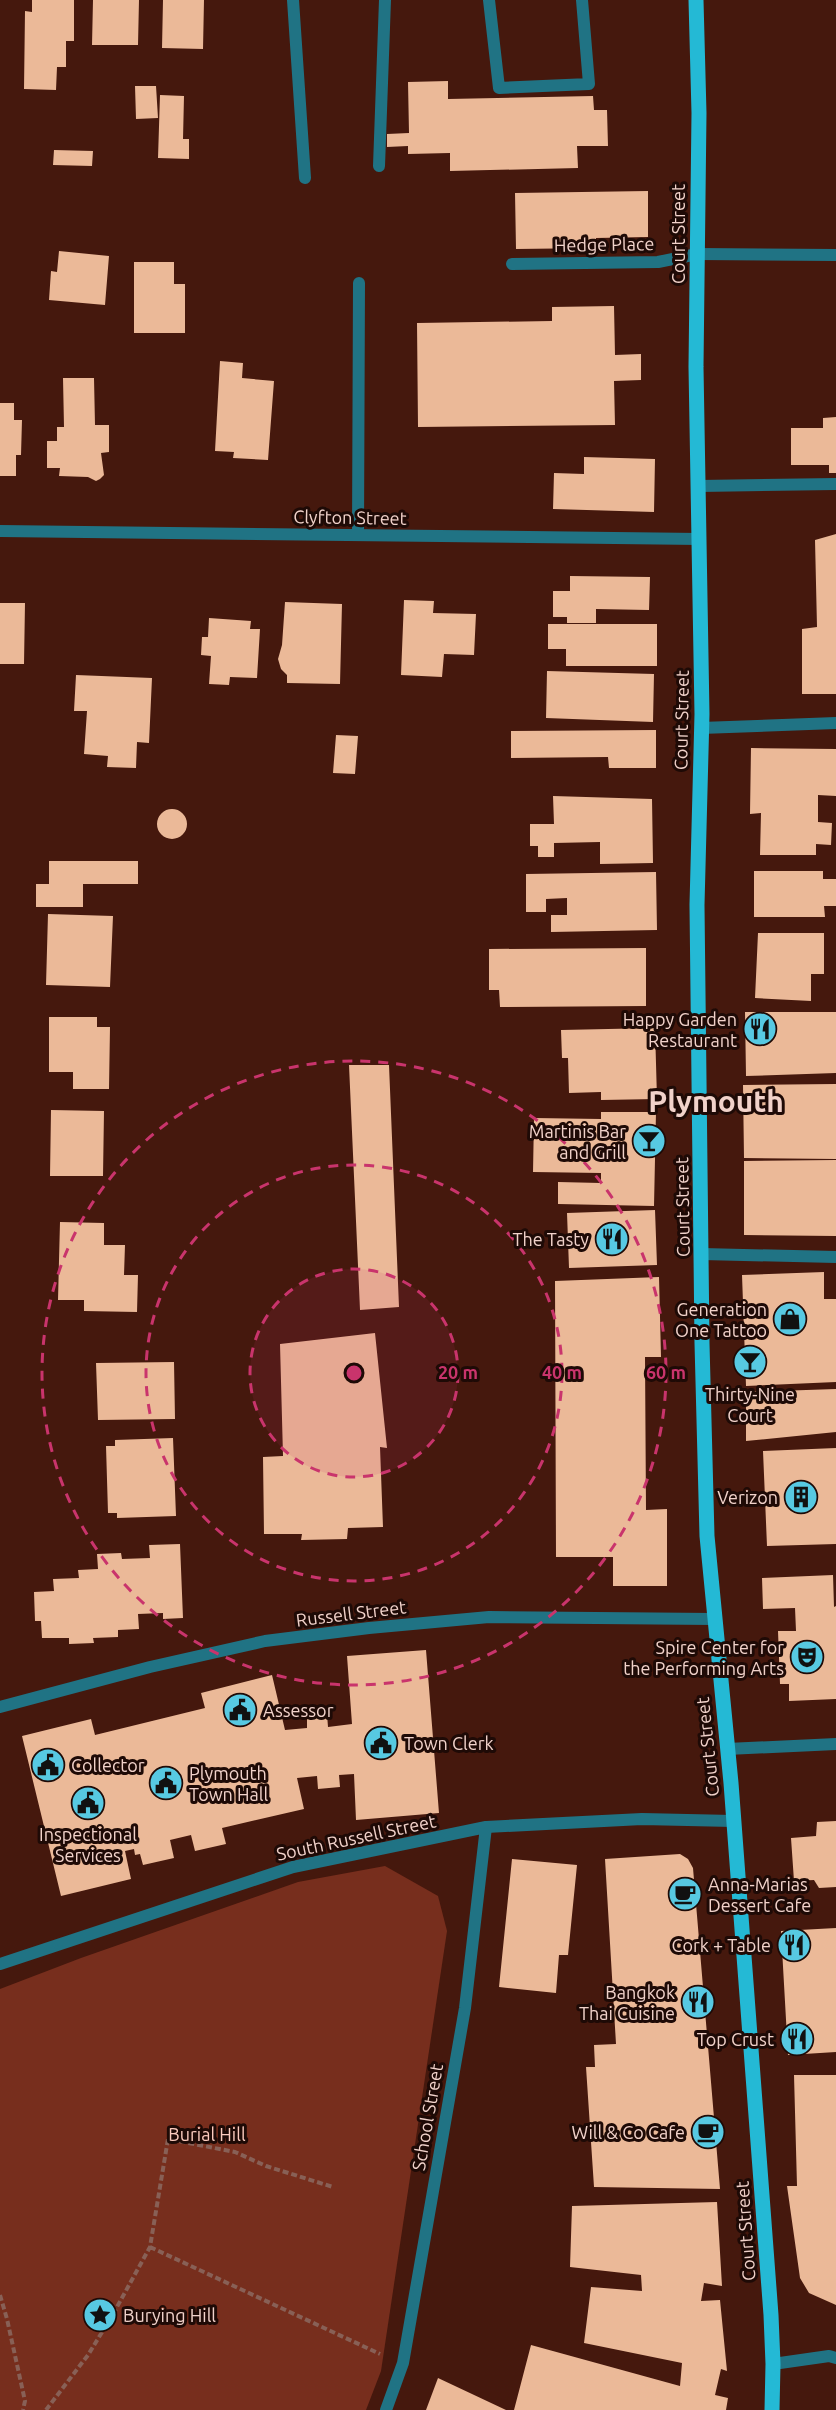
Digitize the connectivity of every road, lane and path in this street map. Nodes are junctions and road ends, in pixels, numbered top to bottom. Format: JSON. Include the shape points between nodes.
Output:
{"nodes":[{"id":1,"x":293,"y":0,"type":"edge"},
{"id":2,"x":385,"y":0,"type":"edge"},
{"id":3,"x":489,"y":0,"type":"edge"},
{"id":4,"x":582,"y":0,"type":"edge"},
{"id":5,"x":696,"y":0,"type":"edge"},
{"id":6,"x":379,"y":166,"type":"dead end"},
{"id":7,"x":306,"y":178,"type":"dead end"},
{"id":8,"x":697,"y":254,"type":"junction"},
{"id":9,"x":836,"y":255,"type":"edge"},
{"id":10,"x":512,"y":264,"type":"dead end"},
{"id":11,"x":359,"y":283,"type":"dead end"},
{"id":12,"x":836,"y":484,"type":"edge"},
{"id":13,"x":699,"y":486,"type":"junction"},
{"id":14,"x":0,"y":531,"type":"edge"},
{"id":15,"x":358,"y":535,"type":"junction"},
{"id":16,"x":700,"y":539,"type":"junction"},
{"id":17,"x":836,"y":723,"type":"edge"},
{"id":18,"x":701,"y":728,"type":"junction"},
{"id":19,"x":702,"y":1254,"type":"junction"},
{"id":20,"x":836,"y":1257,"type":"edge"},
{"id":21,"x":714,"y":1619,"type":"junction"},
{"id":22,"x":0,"y":1707,"type":"edge"},
{"id":23,"x":836,"y":1744,"type":"edge"},
{"id":24,"x":726,"y":1749,"type":"junction"},
{"id":25,"x":733,"y":1821,"type":"junction"},
{"id":26,"x":486,"y":1827,"type":"junction"},
{"id":27,"x":0,"y":1964,"type":"edge"},
{"id":28,"x":333,"y":2187,"type":"dead end"},
{"id":29,"x":150,"y":2247,"type":"junction"},
{"id":30,"x":0,"y":2295,"type":"edge"},
{"id":31,"x":376,"y":2353,"type":"dead end"},
{"id":32,"x":836,"y":2358,"type":"edge"},
{"id":33,"x":773,"y":2364,"type":"junction"},
{"id":34,"x":23,"y":2410,"type":"edge"},
{"id":35,"x":46,"y":2410,"type":"edge"},
{"id":36,"x":386,"y":2410,"type":"edge"},
{"id":37,"x":772,"y":2410,"type":"edge"}],
"edges":[{"from":1,"to":7,"type":"street"},
{"from":2,"to":6,"type":"street"},
{"from":3,"to":4,"type":"street","via":[[499,88],[589,84]]},
{"from":5,"to":8,"type":"main road","name":"Court Street"},
{"from":8,"to":9,"type":"street","name":"Hedge Place"},
{"from":8,"to":10,"type":"street","name":"Hedge Place","via":[[658,262]]},
{"from":8,"to":13,"type":"main road","name":"Court Street"},
{"from":11,"to":15,"type":"street"},
{"from":12,"to":13,"type":"street"},
{"from":13,"to":16,"type":"main road","name":"Court Street"},
{"from":14,"to":15,"type":"street","name":"Clyfton Street"},
{"from":15,"to":16,"type":"street","name":"Clyfton Street"},
{"from":16,"to":18,"type":"main road","name":"Court Street"},
{"from":17,"to":18,"type":"street"},
{"from":18,"to":19,"type":"main road","name":"Court Street","via":[[697,904]]},
{"from":19,"to":20,"type":"street"},
{"from":19,"to":21,"type":"main road","name":"Court Street","via":[[707,1536]]},
{"from":21,"to":22,"type":"street","name":"Russell Street","via":[[489,1617],[369,1628],[265,1641]]},
{"from":21,"to":24,"type":"main road","name":"Court Street"},
{"from":23,"to":24,"type":"street"},
{"from":24,"to":25,"type":"main road","name":"Court Street"},
{"from":25,"to":26,"type":"street","name":"South Russell Street","via":[[642,1819]]},
{"from":25,"to":33,"type":"main road","name":"Court Street"},
{"from":26,"to":27,"type":"street","name":"South Russell Street","via":[[293,1867]]},
{"from":26,"to":36,"type":"street","name":"School Street","via":[[465,2008],[403,2364]]},
{"from":28,"to":29,"type":"path","via":[[235,2152],[168,2139]]},
{"from":29,"to":31,"type":"path"},
{"from":29,"to":35,"type":"path","via":[[88,2355]]},
{"from":30,"to":34,"type":"path","via":[[25,2401]]},
{"from":32,"to":33,"type":"street"},
{"from":33,"to":37,"type":"main road","name":"Court Street"}]}
